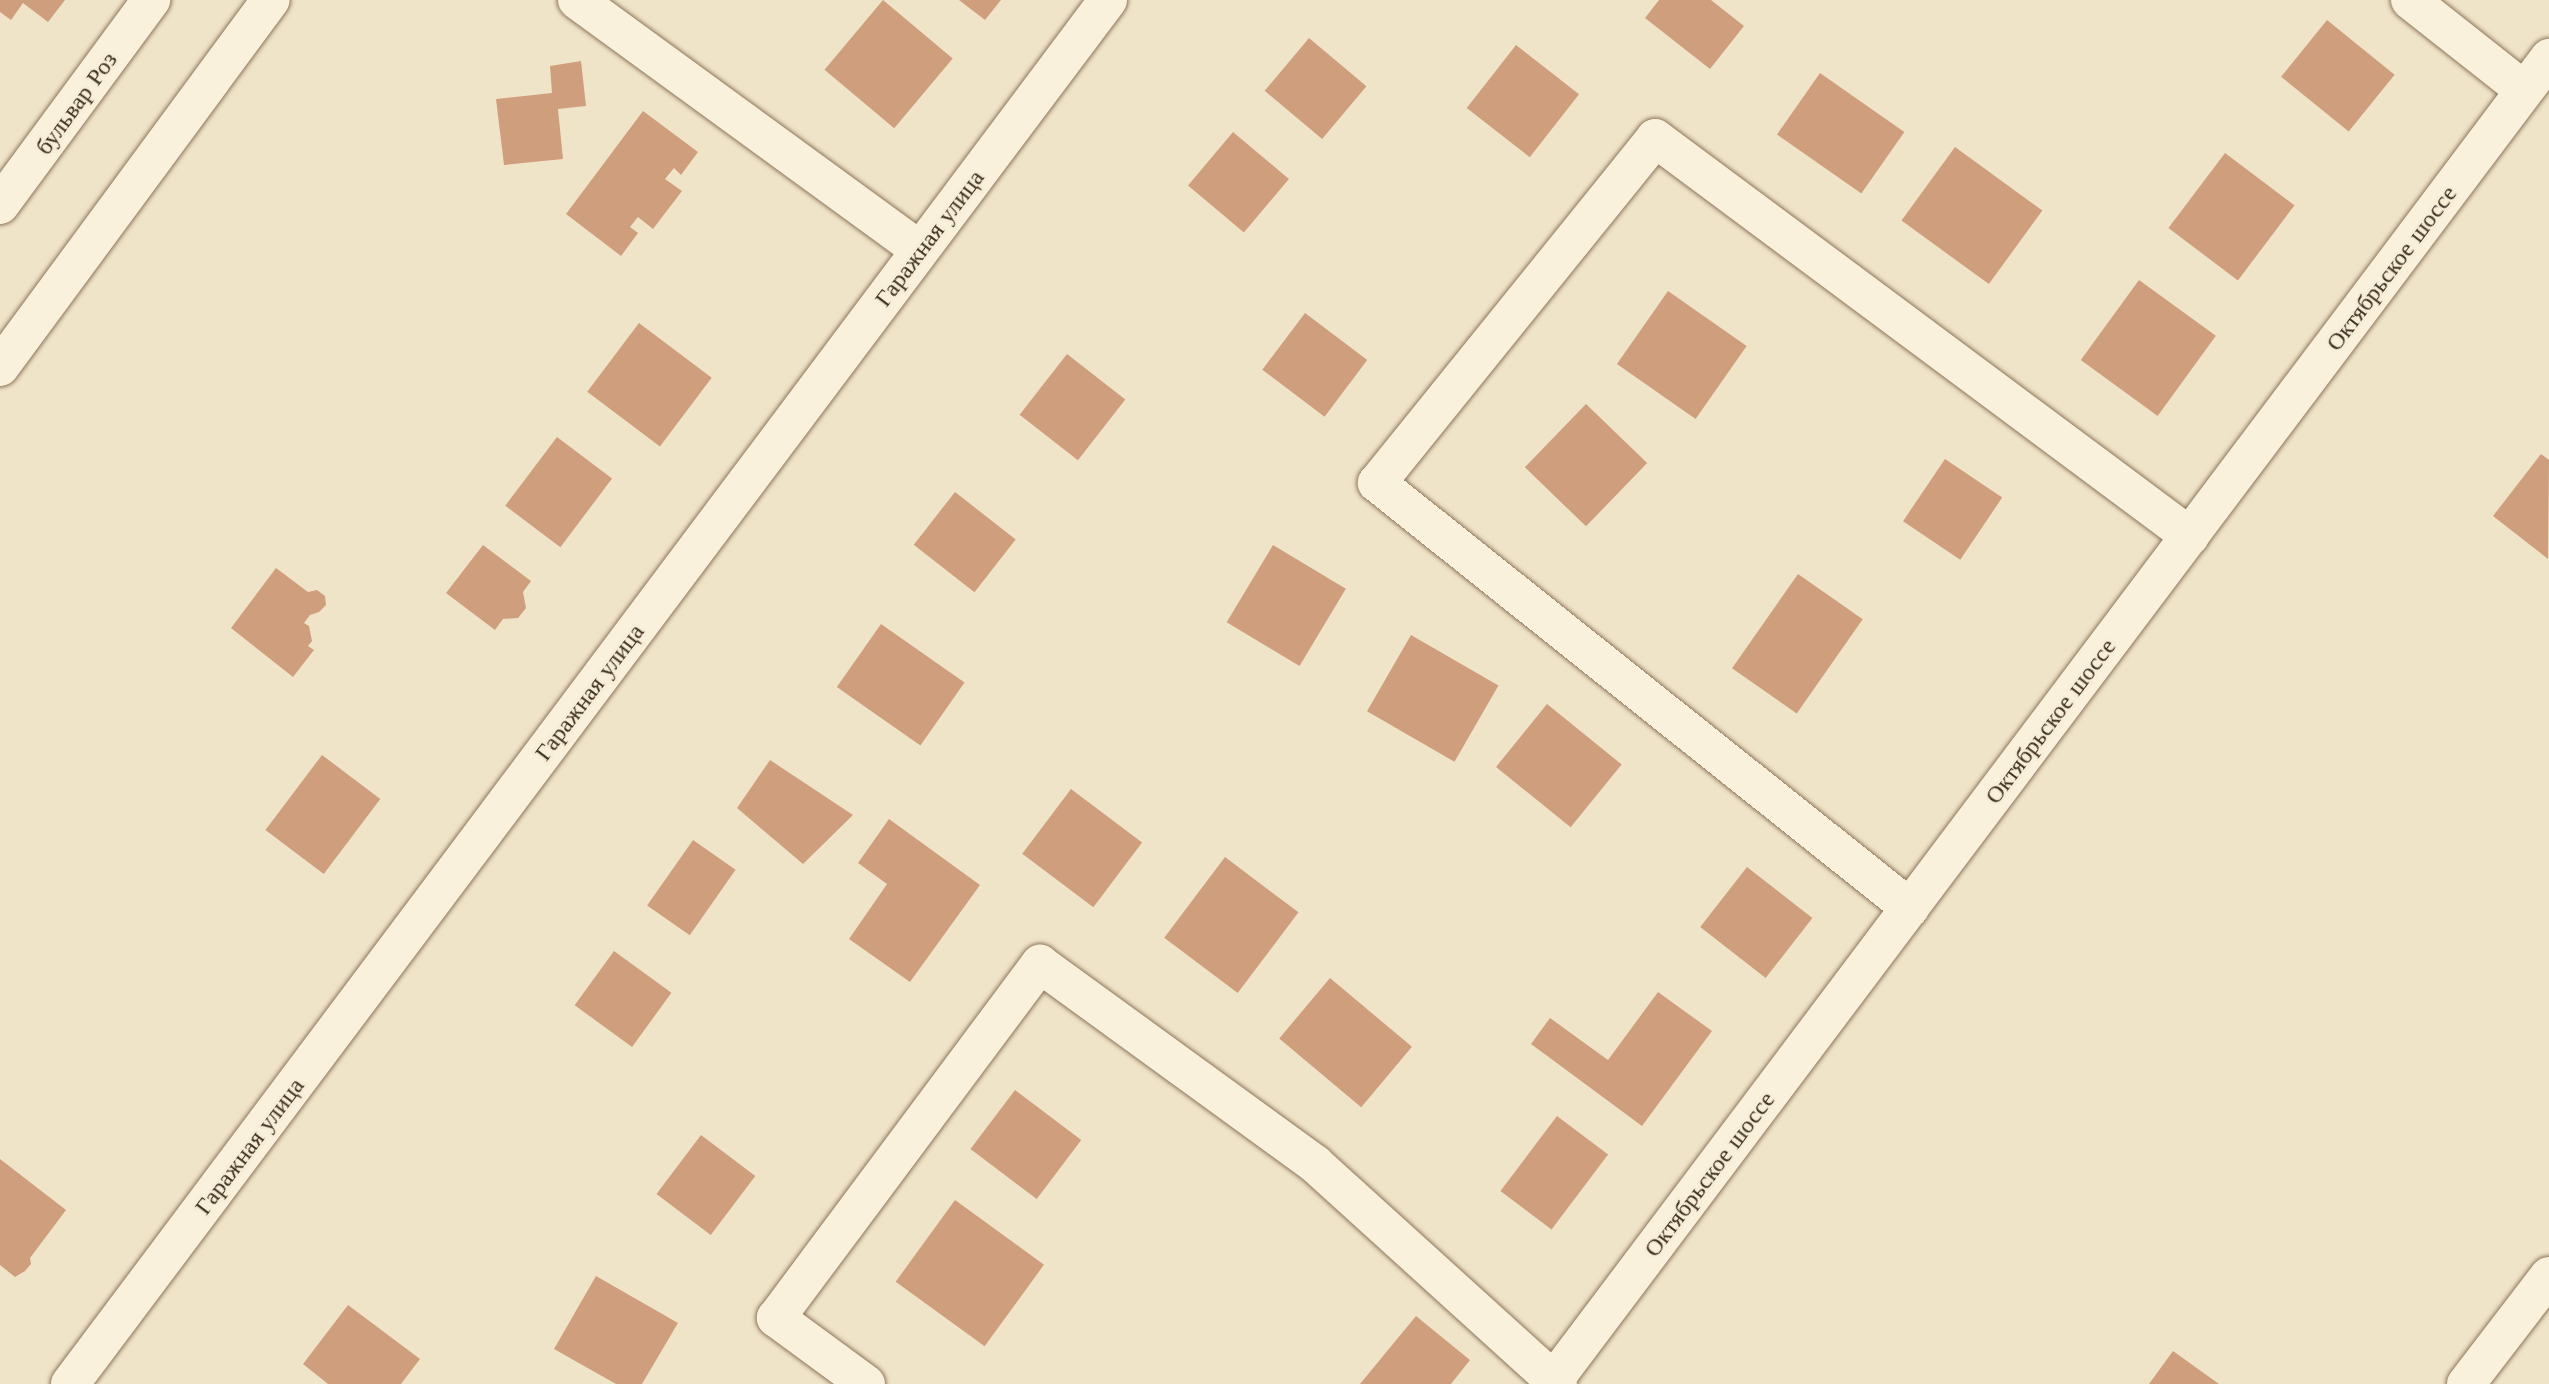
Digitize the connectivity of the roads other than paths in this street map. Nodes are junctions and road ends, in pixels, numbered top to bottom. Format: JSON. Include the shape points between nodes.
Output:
{"nodes":[{"id":1,"x":151,"y":0,"type":"edge"},
{"id":2,"x":271,"y":0,"type":"edge"},
{"id":3,"x":577,"y":0,"type":"edge"},
{"id":4,"x":1108,"y":0,"type":"edge"},
{"id":5,"x":2410,"y":0,"type":"edge"},
{"id":6,"x":2549,"y":58,"type":"edge"},
{"id":7,"x":2524,"y":90,"type":"junction"},
{"id":8,"x":0,"y":205,"type":"edge"},
{"id":9,"x":920,"y":250,"type":"junction"},
{"id":10,"x":0,"y":367,"type":"edge"},
{"id":11,"x":2190,"y":536,"type":"junction"},
{"id":12,"x":1910,"y":908,"type":"junction"},
{"id":13,"x":2549,"y":1276,"type":"edge"},
{"id":14,"x":1554,"y":1383,"type":"edge"},
{"id":15,"x":70,"y":1384,"type":"edge"},
{"id":16,"x":866,"y":1384,"type":"edge"},
{"id":17,"x":2466,"y":1384,"type":"edge"}],
"edges":[{"from":1,"to":8,"type":"street","name":"бульвар Роз"},
{"from":2,"to":10,"type":"street"},
{"from":3,"to":9,"type":"street"},
{"from":4,"to":9,"type":"street","name":"Гаражная улица"},
{"from":5,"to":7,"type":"street"},
{"from":6,"to":7,"type":"street","name":"Октябрьское шоссе"},
{"from":7,"to":11,"type":"street","name":"Октябрьское шоссе"},
{"from":9,"to":15,"type":"street","name":"Гаражная улица"},
{"from":11,"to":12,"type":"street","name":"Октябрьское шоссе"},
{"from":11,"to":12,"type":"street","via":[[1655,138],[1377,483]]},
{"from":12,"to":14,"type":"street","name":"Октябрьское шоссе"},
{"from":13,"to":17,"type":"street"},
{"from":14,"to":16,"type":"street","via":[[1315,1164],[1040,964],[776,1318]]}]}
